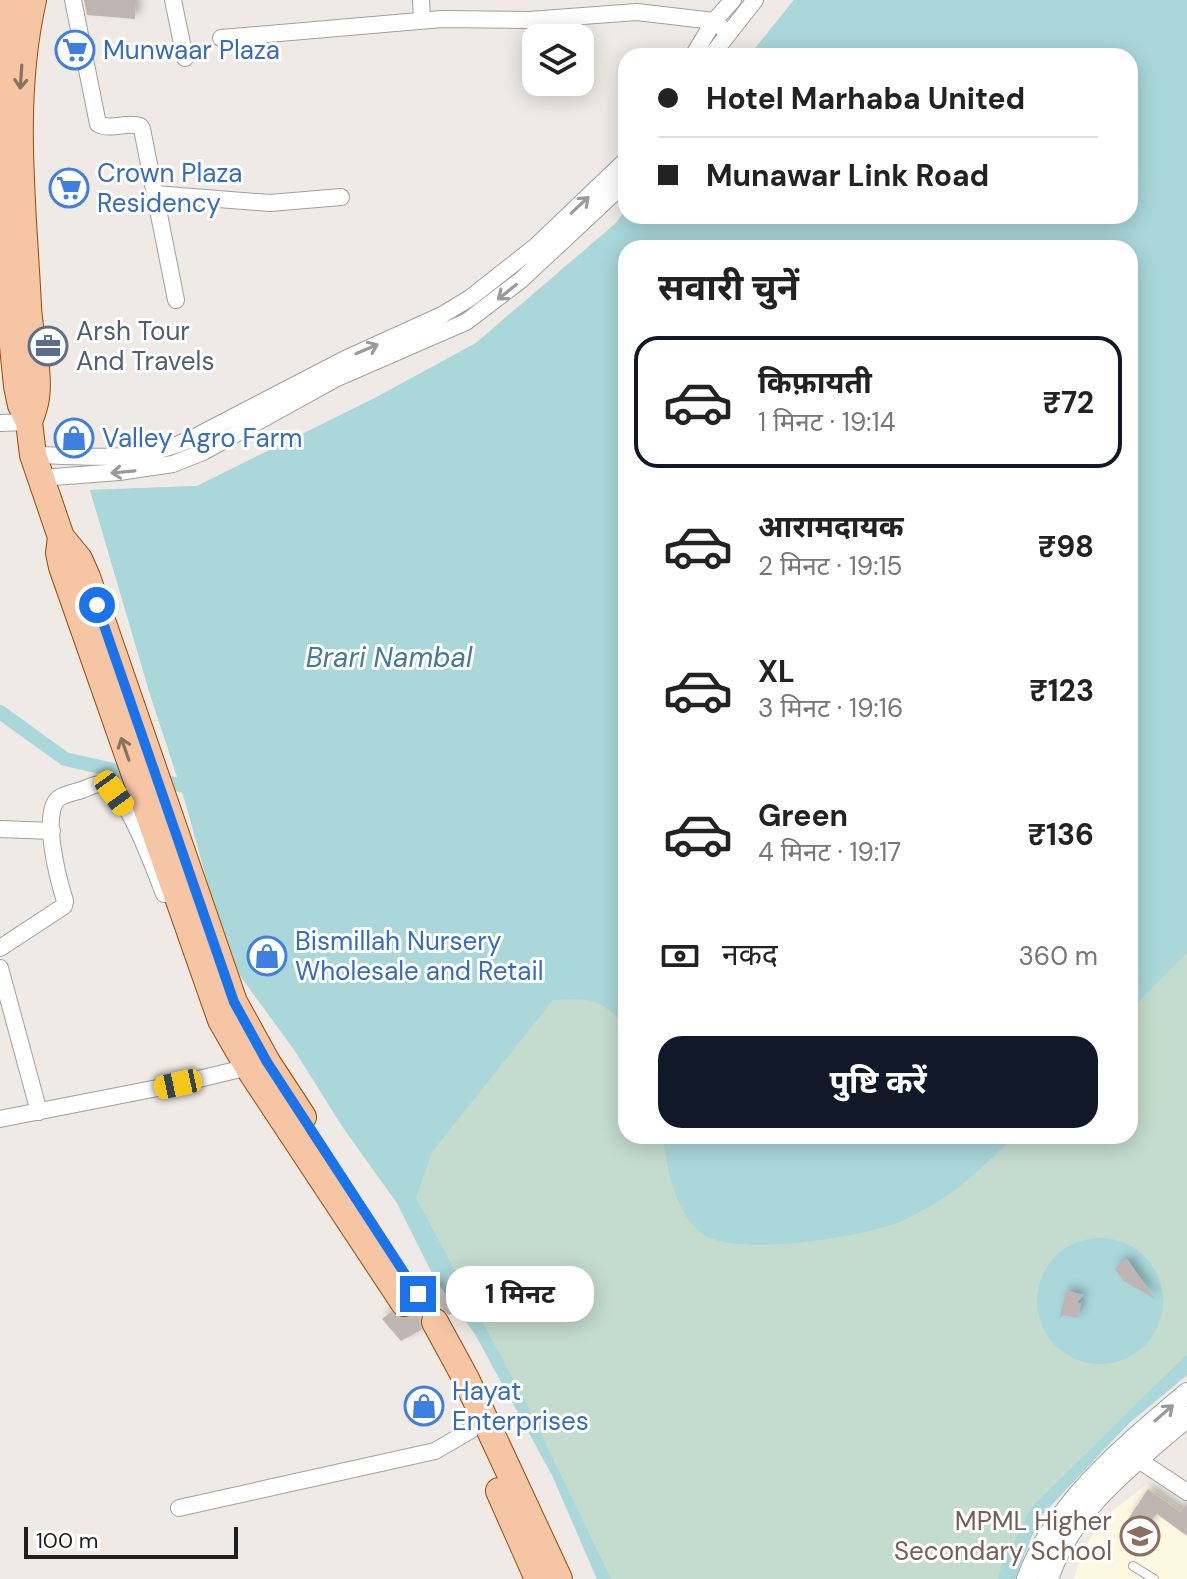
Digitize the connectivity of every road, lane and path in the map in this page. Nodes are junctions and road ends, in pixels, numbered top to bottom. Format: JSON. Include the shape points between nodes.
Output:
{"nodes":[{"id":1,"x":12,"y":0,"type":"edge"},
{"id":2,"x":33,"y":0,"type":"edge"},
{"id":3,"x":73,"y":0,"type":"edge"},
{"id":4,"x":173,"y":0,"type":"edge"},
{"id":5,"x":421,"y":0,"type":"edge"},
{"id":6,"x":733,"y":0,"type":"edge"},
{"id":7,"x":755,"y":0,"type":"edge"},
{"id":8,"x":422,"y":20,"type":"junction"},
{"id":9,"x":714,"y":21,"type":"junction"},
{"id":10,"x":728,"y":33,"type":"junction"},
{"id":11,"x":221,"y":38,"type":"dead end"},
{"id":12,"x":698,"y":48,"type":"edge"},
{"id":13,"x":717,"y":48,"type":"edge"},
{"id":14,"x":185,"y":58,"type":"dead end"},
{"id":15,"x":618,"y":169,"type":"edge"},
{"id":16,"x":618,"y":189,"type":"edge"},
{"id":17,"x":155,"y":194,"type":"junction"},
{"id":18,"x":341,"y":197,"type":"dead end"},
{"id":19,"x":541,"y":252,"type":"junction"},
{"id":20,"x":176,"y":300,"type":"dead end"},
{"id":21,"x":6,"y":325,"type":"edge"},
{"id":22,"x":29,"y":422,"type":"junction"},
{"id":23,"x":0,"y":423,"type":"edge"},
{"id":24,"x":37,"y":466,"type":"junction"},
{"id":25,"x":0,"y":829,"type":"edge"},
{"id":26,"x":52,"y":831,"type":"junction"},
{"id":27,"x":0,"y":948,"type":"edge"},
{"id":28,"x":0,"y":968,"type":"edge"},
{"id":29,"x":224,"y":1010,"type":"junction"},
{"id":30,"x":258,"y":1064,"type":"junction"},
{"id":31,"x":39,"y":1112,"type":"junction"},
{"id":32,"x":0,"y":1119,"type":"edge"},
{"id":33,"x":411,"y":1299,"type":"tunnel mouth"},
{"id":34,"x":428,"y":1326,"type":"tunnel mouth"},
{"id":35,"x":1187,"y":1393,"type":"edge"},
{"id":36,"x":1187,"y":1417,"type":"edge"},
{"id":37,"x":479,"y":1426,"type":"junction"},
{"id":38,"x":1131,"y":1454,"type":"junction"},
{"id":39,"x":1187,"y":1492,"type":"edge"},
{"id":40,"x":179,"y":1508,"type":"dead end"},
{"id":41,"x":1133,"y":1566,"type":"dead end"},
{"id":42,"x":538,"y":1579,"type":"edge"},
{"id":43,"x":559,"y":1579,"type":"edge"},
{"id":44,"x":1027,"y":1579,"type":"edge"},
{"id":45,"x":1048,"y":1579,"type":"edge"},
{"id":46,"x":1154,"y":1579,"type":"edge"}],
"edges":[{"from":1,"to":21,"type":"main road","via":[[0,70]]},
{"from":2,"to":22,"type":"main road","one_way":true,"via":[[19,101],[36,383]]},
{"from":3,"to":17,"type":"street","via":[[98,124],[140,126]]},
{"from":4,"to":14,"type":"street"},
{"from":5,"to":8,"type":"street"},
{"from":6,"to":9,"type":"street"},
{"from":7,"to":10,"type":"street"},
{"from":8,"to":9,"type":"street","via":[[637,12]]},
{"from":8,"to":11,"type":"street"},
{"from":9,"to":10,"type":"street"},
{"from":9,"to":12,"type":"street"},
{"from":10,"to":13,"type":"street"},
{"from":19,"to":15,"type":"street","one_way":true},
{"from":16,"to":19,"type":"street"},
{"from":17,"to":18,"type":"street","via":[[270,203]]},
{"from":17,"to":20,"type":"street"},
{"from":24,"to":19,"type":"street","one_way":true,"via":[[166,450],[442,315]]},
{"from":19,"to":24,"type":"street","one_way":true,"via":[[499,298],[466,322],[335,379],[203,452],[147,469]]},
{"from":21,"to":22,"type":"main road"},
{"from":22,"to":23,"type":"street"},
{"from":22,"to":24,"type":"main road"},
{"from":24,"to":29,"type":"main road","via":[[61,537],[59,553],[77,581]]},
{"from":25,"to":26,"type":"street"},
{"from":26,"to":27,"type":"street","via":[[64,906]]},
{"from":26,"to":29,"type":"street","via":[[58,799],[101,784],[110,788],[132,818],[208,1007]]},
{"from":28,"to":31,"type":"street"},
{"from":29,"to":30,"type":"main road"},
{"from":30,"to":31,"type":"street"},
{"from":30,"to":33,"type":"main road"},
{"from":31,"to":32,"type":"street"},
{"from":34,"to":37,"type":"main road"},
{"from":38,"to":35,"type":"street","one_way":true},
{"from":36,"to":38,"type":"street"},
{"from":37,"to":40,"type":"street","via":[[435,1451]]},
{"from":37,"to":42,"type":"main road"},
{"from":37,"to":43,"type":"main road"},
{"from":38,"to":39,"type":"street"},
{"from":38,"to":44,"type":"street","via":[[1063,1513]]},
{"from":38,"to":45,"type":"street","via":[[1089,1504]]},
{"from":41,"to":46,"type":"lane"}]}
